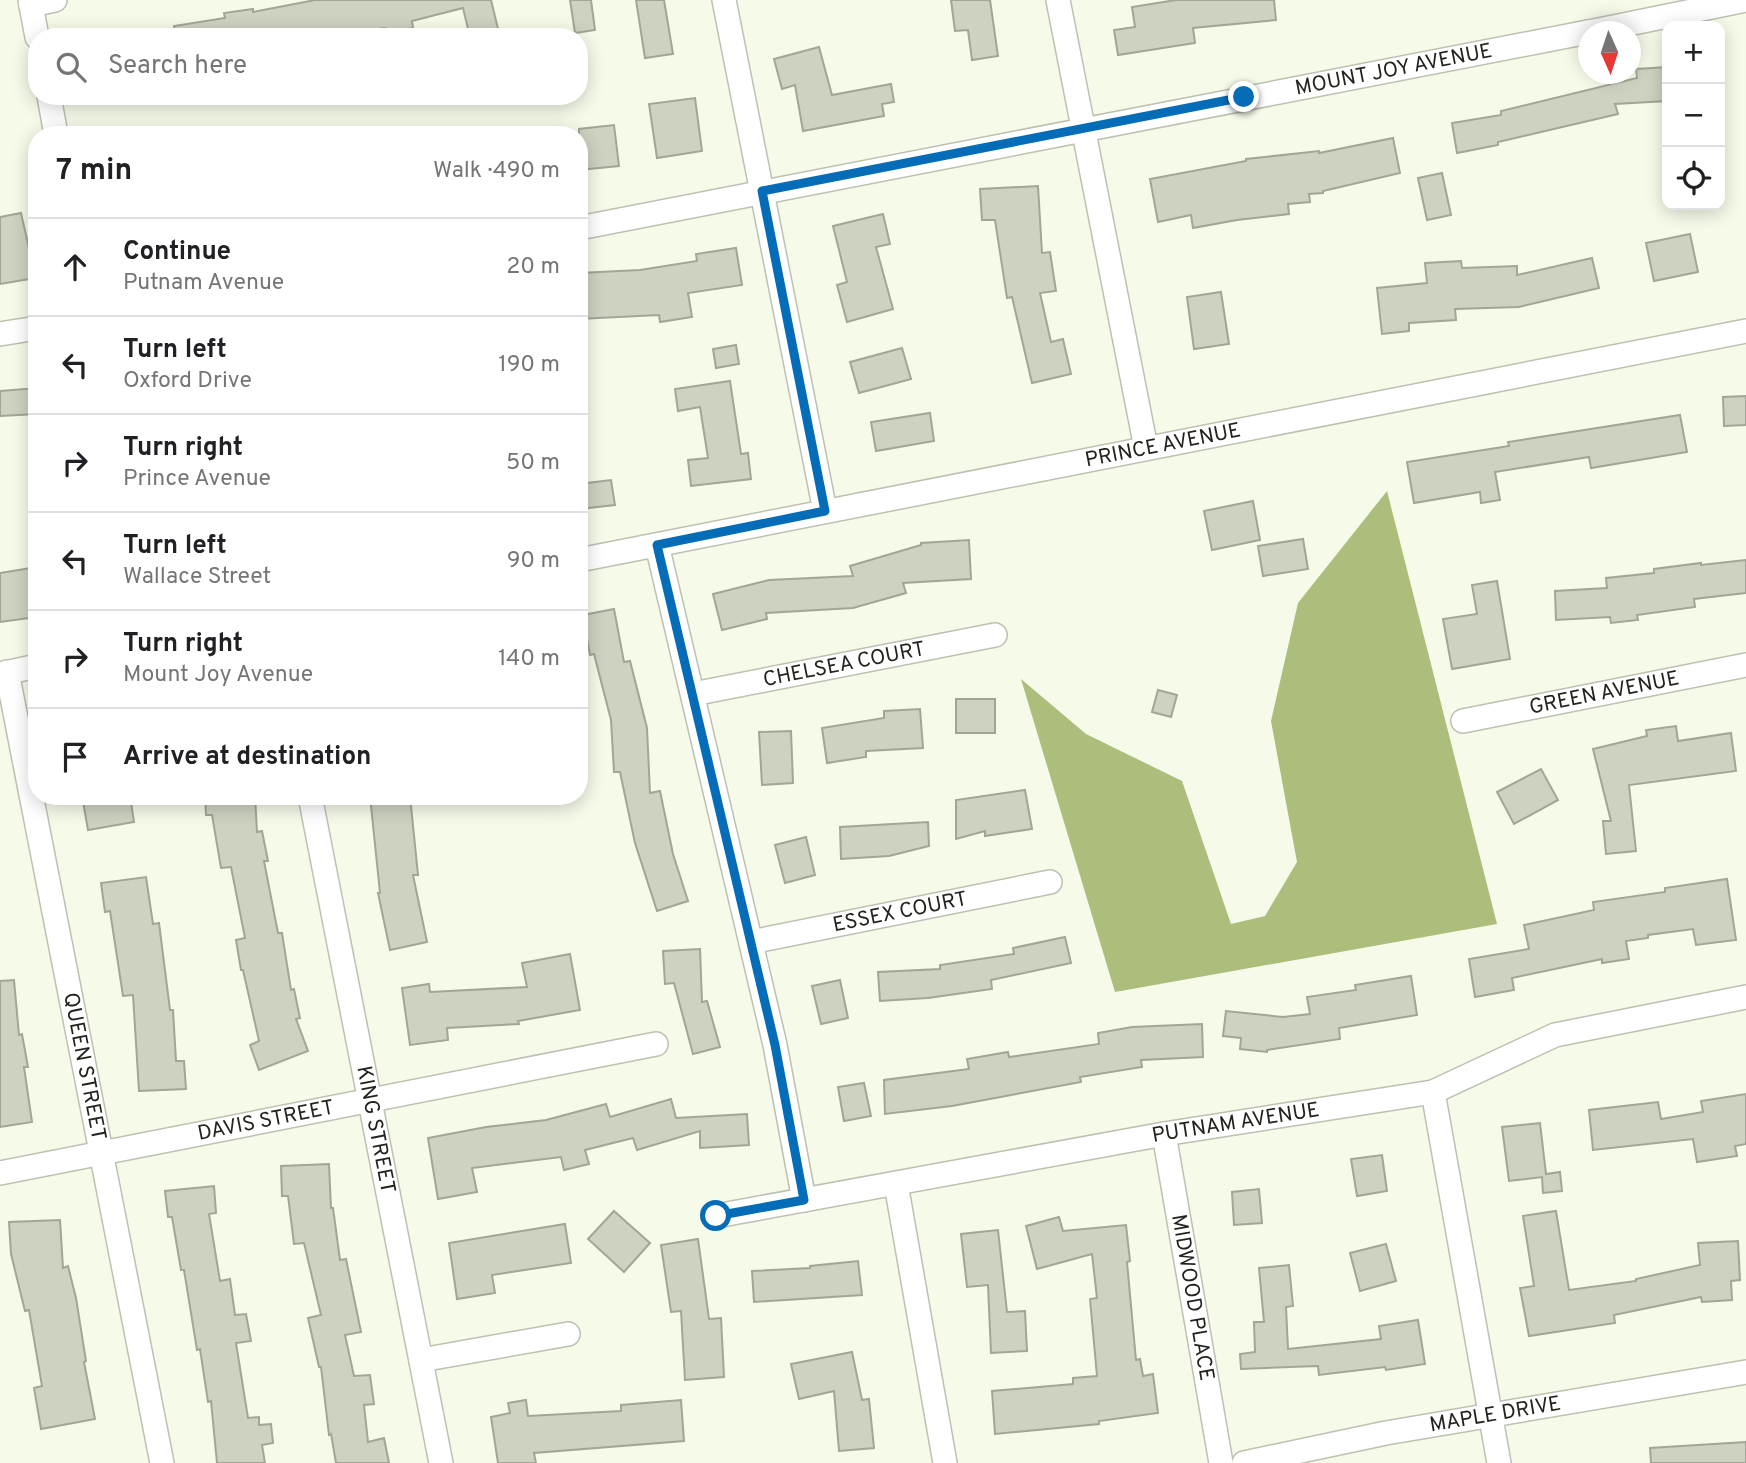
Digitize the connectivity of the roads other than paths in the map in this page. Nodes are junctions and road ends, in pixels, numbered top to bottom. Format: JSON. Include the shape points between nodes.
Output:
{"nodes":[{"id":1,"x":55,"y":0,"type":"edge"},
{"id":2,"x":724,"y":0,"type":"edge"},
{"id":3,"x":1058,"y":0,"type":"edge"},
{"id":4,"x":1746,"y":0,"type":"edge"},
{"id":5,"x":31,"y":2,"type":"edge"},
{"id":6,"x":1641,"y":21,"type":"edge"},
{"id":7,"x":35,"y":28,"type":"edge"},
{"id":8,"x":1578,"y":34,"type":"edge"},
{"id":9,"x":51,"y":105,"type":"edge"},
{"id":10,"x":54,"y":126,"type":"edge"},
{"id":11,"x":1083,"y":128,"type":"junction"},
{"id":12,"x":762,"y":191,"type":"junction"},
{"id":13,"x":588,"y":226,"type":"edge"},
{"id":14,"x":28,"y":329,"type":"edge"},
{"id":15,"x":1746,"y":331,"type":"edge"},
{"id":16,"x":0,"y":334,"type":"edge"},
{"id":17,"x":1146,"y":449,"type":"junction"},
{"id":18,"x":825,"y":511,"type":"junction"},
{"id":19,"x":657,"y":545,"type":"junction"},
{"id":20,"x":588,"y":558,"type":"edge"},
{"id":21,"x":995,"y":635,"type":"dead end"},
{"id":22,"x":1746,"y":665,"type":"edge"},
{"id":23,"x":28,"y":668,"type":"edge"},
{"id":24,"x":3,"y":673,"type":"edge"},
{"id":25,"x":693,"y":694,"type":"junction"},
{"id":26,"x":1463,"y":720,"type":"dead end"},
{"id":27,"x":28,"y":794,"type":"edge"},
{"id":28,"x":30,"y":805,"type":"edge"},
{"id":29,"x":312,"y":805,"type":"edge"},
{"id":30,"x":1049,"y":882,"type":"dead end"},
{"id":31,"x":751,"y":942,"type":"junction"},
{"id":32,"x":1746,"y":997,"type":"edge"},
{"id":33,"x":656,"y":1044,"type":"dead end"},
{"id":34,"x":1433,"y":1092,"type":"junction"},
{"id":35,"x":369,"y":1100,"type":"junction"},
{"id":36,"x":1164,"y":1134,"type":"junction"},
{"id":37,"x":102,"y":1153,"type":"junction"},
{"id":38,"x":0,"y":1173,"type":"edge"},
{"id":39,"x":896,"y":1184,"type":"junction"},
{"id":40,"x":804,"y":1200,"type":"junction"},
{"id":41,"x":716,"y":1216,"type":"dead end"},
{"id":42,"x":568,"y":1334,"type":"dead end"},
{"id":43,"x":421,"y":1360,"type":"junction"},
{"id":44,"x":1746,"y":1372,"type":"edge"},
{"id":45,"x":1491,"y":1417,"type":"junction"},
{"id":46,"x":162,"y":1463,"type":"edge"},
{"id":47,"x":441,"y":1463,"type":"edge"},
{"id":48,"x":945,"y":1463,"type":"edge"},
{"id":49,"x":1221,"y":1463,"type":"edge"},
{"id":50,"x":1244,"y":1463,"type":"edge"},
{"id":51,"x":1499,"y":1463,"type":"edge"}],
"edges":[{"from":1,"to":5,"type":"street"},
{"from":2,"to":12,"type":"street"},
{"from":3,"to":11,"type":"street"},
{"from":4,"to":6,"type":"street","name":"MOUNT JOY AVENUE"},
{"from":5,"to":7,"type":"street"},
{"from":8,"to":11,"type":"street","name":"MOUNT JOY AVENUE"},
{"from":9,"to":10,"type":"street"},
{"from":11,"to":12,"type":"street","name":"MOUNT JOY AVENUE"},
{"from":11,"to":17,"type":"street"},
{"from":12,"to":13,"type":"street","name":"MOUNT JOY AVENUE"},
{"from":12,"to":18,"type":"street"},
{"from":14,"to":16,"type":"street"},
{"from":15,"to":17,"type":"street","name":"PRINCE AVENUE"},
{"from":17,"to":18,"type":"street","name":"PRINCE AVENUE"},
{"from":18,"to":19,"type":"street","name":"PRINCE AVENUE"},
{"from":19,"to":20,"type":"street","name":"PRINCE AVENUE"},
{"from":19,"to":25,"type":"street"},
{"from":21,"to":25,"type":"street","name":"CHELSEA COURT"},
{"from":22,"to":26,"type":"street","name":"GREEN AVENUE"},
{"from":23,"to":24,"type":"street"},
{"from":24,"to":27,"type":"street","name":"QUEEN STREET"},
{"from":25,"to":31,"type":"street"},
{"from":28,"to":37,"type":"street","name":"QUEEN STREET"},
{"from":29,"to":35,"type":"street","name":"KING STREET"},
{"from":30,"to":31,"type":"street","name":"ESSEX COURT"},
{"from":31,"to":40,"type":"street"},
{"from":32,"to":34,"type":"street","name":"PUTNAM AVENUE","via":[[1555,1035]]},
{"from":33,"to":35,"type":"street","name":"DAVIS STREET"},
{"from":34,"to":36,"type":"street","name":"PUTNAM AVENUE"},
{"from":34,"to":45,"type":"street"},
{"from":35,"to":37,"type":"street","name":"DAVIS STREET"},
{"from":35,"to":43,"type":"street","name":"KING STREET"},
{"from":36,"to":39,"type":"street","name":"PUTNAM AVENUE"},
{"from":36,"to":49,"type":"street","name":"MIDWOOD PLACE"},
{"from":37,"to":38,"type":"street","name":"DAVIS STREET"},
{"from":37,"to":46,"type":"street","name":"QUEEN STREET"},
{"from":39,"to":40,"type":"street","name":"PUTNAM AVENUE"},
{"from":39,"to":48,"type":"street"},
{"from":40,"to":41,"type":"street","name":"PUTNAM AVENUE"},
{"from":42,"to":43,"type":"street"},
{"from":43,"to":47,"type":"street","name":"KING STREET"},
{"from":44,"to":45,"type":"street","name":"MAPLE DRIVE"},
{"from":45,"to":50,"type":"street","name":"MAPLE DRIVE"},
{"from":45,"to":51,"type":"street"}]}
